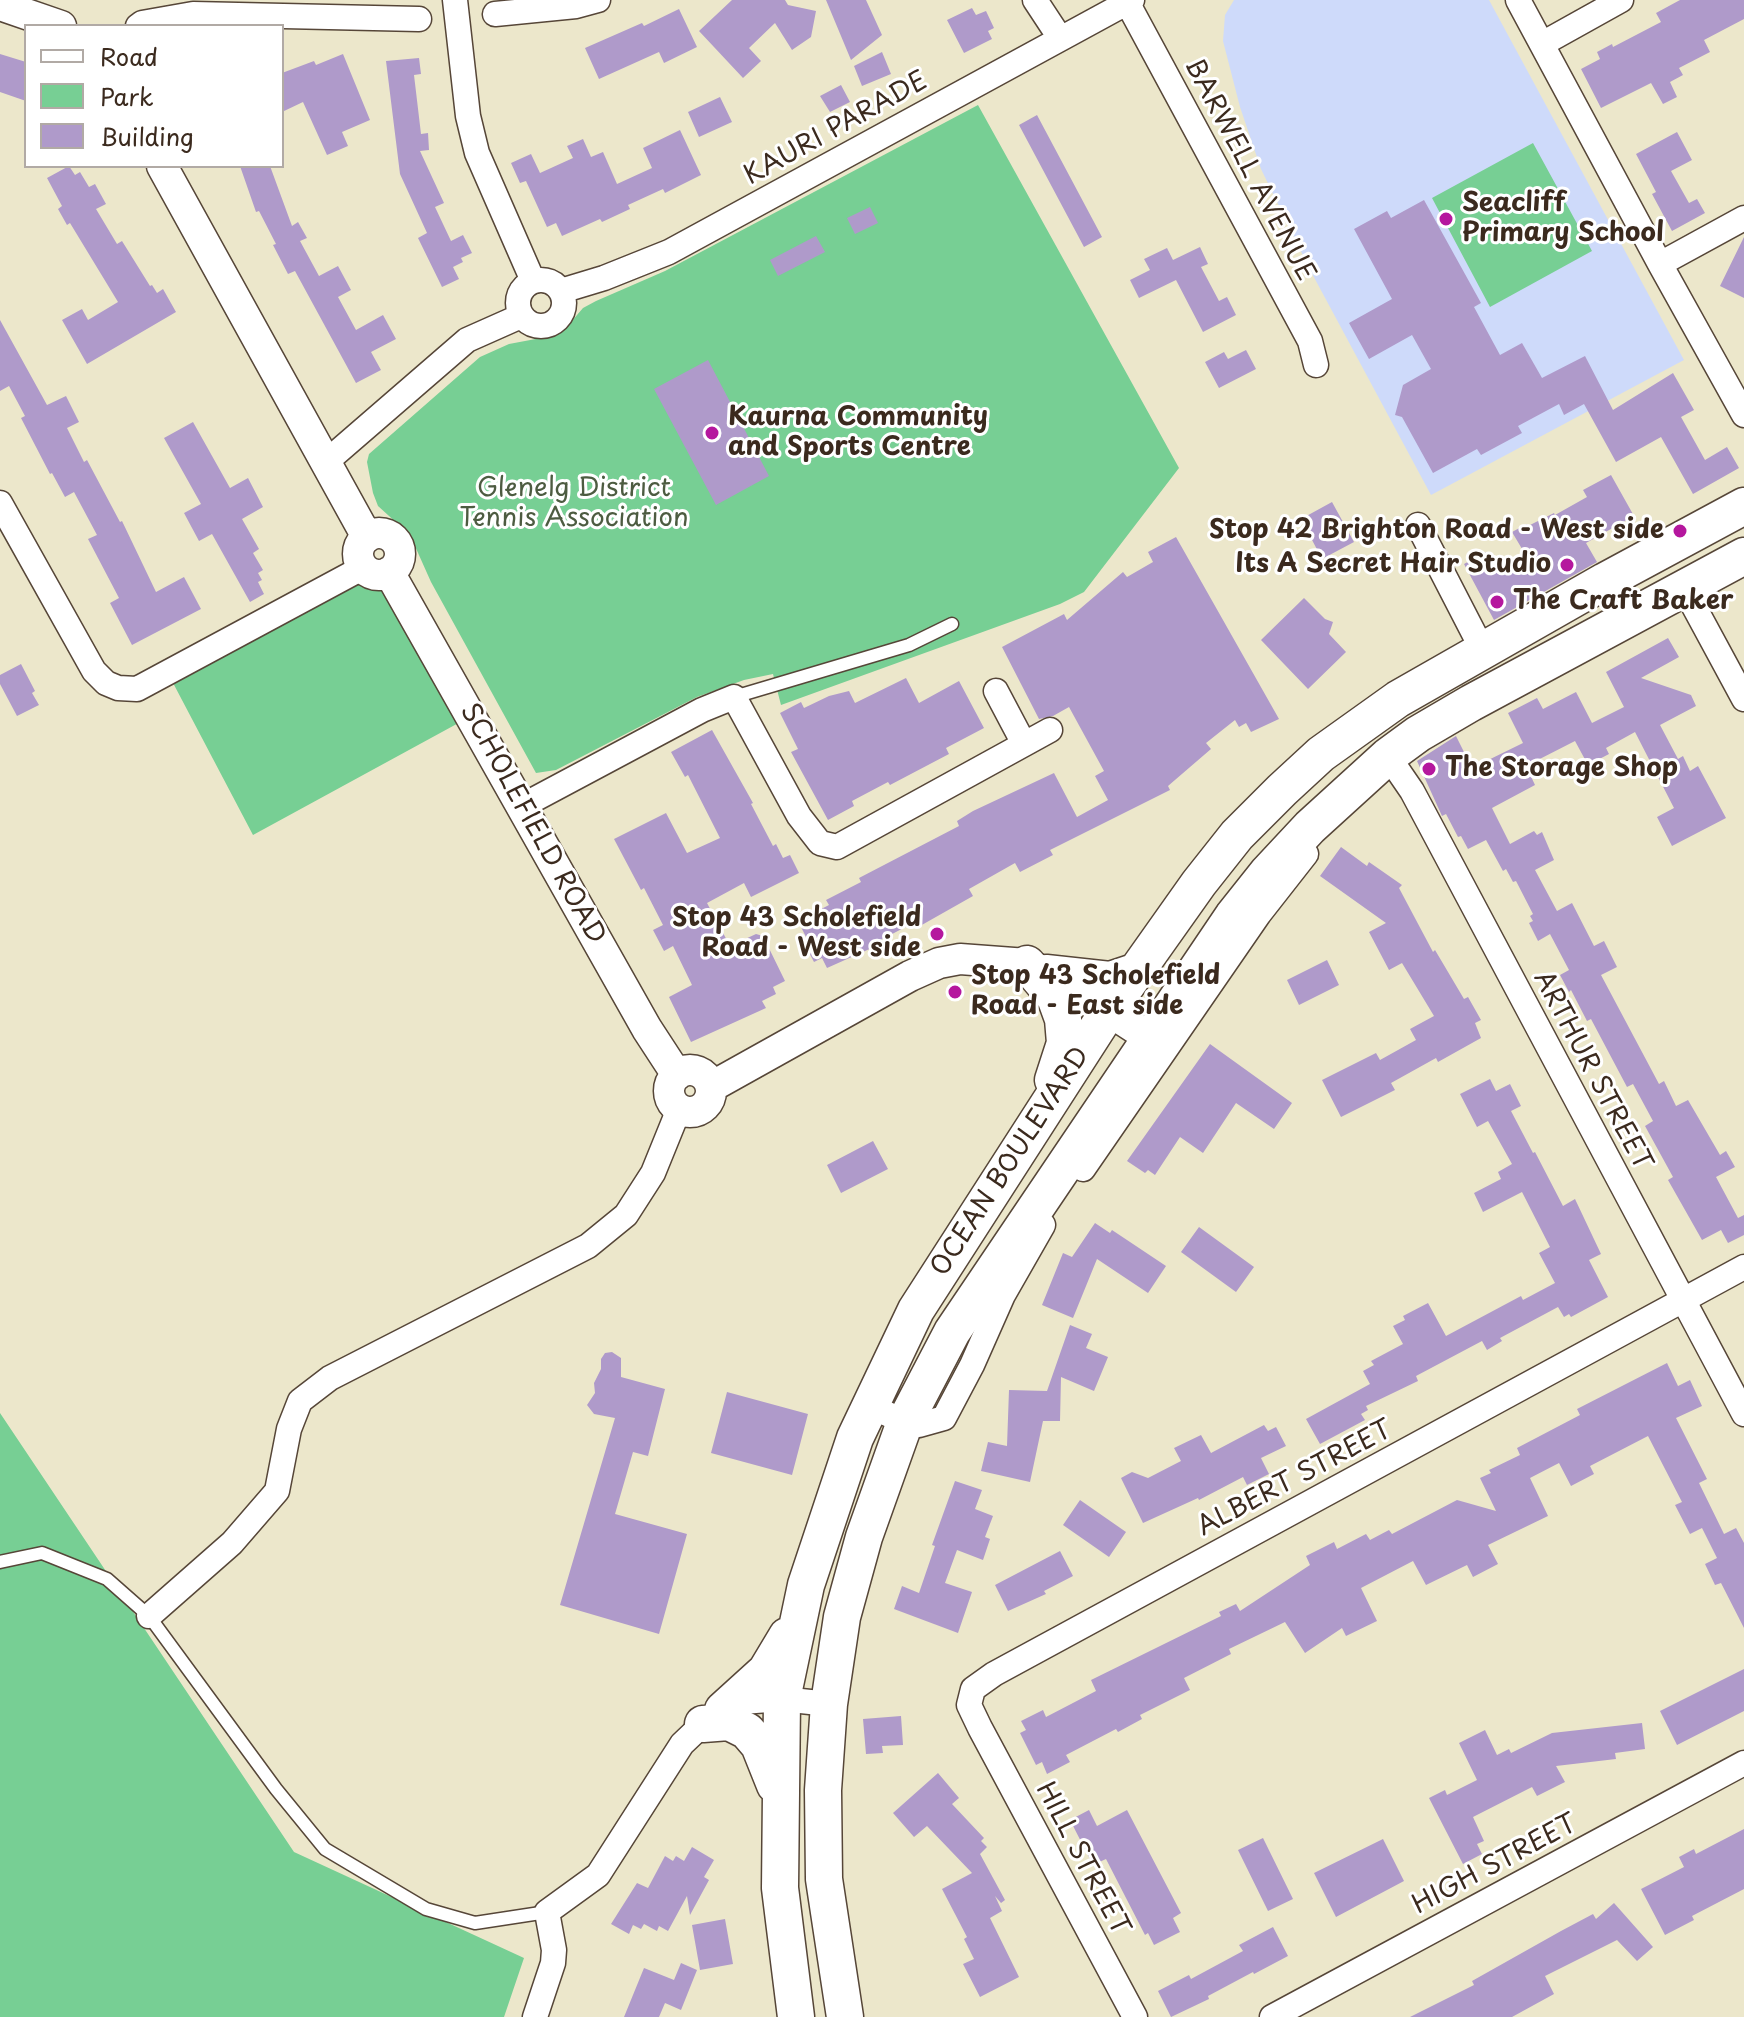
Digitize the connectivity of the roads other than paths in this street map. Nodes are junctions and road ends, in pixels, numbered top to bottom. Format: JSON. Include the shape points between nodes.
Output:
{"nodes":[{"id":1,"x":455,"y":0,"type":"edge"},
{"id":2,"x":598,"y":0,"type":"edge"},
{"id":3,"x":1035,"y":0,"type":"edge"},
{"id":4,"x":1518,"y":0,"type":"edge"},
{"id":5,"x":1621,"y":0,"type":"edge"},
{"id":6,"x":1130,"y":1,"type":"edge"},
{"id":7,"x":0,"y":5,"type":"edge"},
{"id":8,"x":495,"y":14,"type":"dead end"},
{"id":9,"x":419,"y":19,"type":"dead end"},
{"id":10,"x":55,"y":24,"type":"edge"},
{"id":11,"x":141,"y":24,"type":"edge"},
{"id":12,"x":1060,"y":38,"type":"junction"},
{"id":13,"x":1542,"y":44,"type":"junction"},
{"id":14,"x":163,"y":168,"type":"edge"},
{"id":15,"x":1744,"y":218,"type":"edge"},
{"id":16,"x":1660,"y":264,"type":"junction"},
{"id":17,"x":533,"y":281,"type":"junction"},
{"id":18,"x":561,"y":291,"type":"junction"},
{"id":19,"x":521,"y":316,"type":"junction"},
{"id":20,"x":1316,"y":365,"type":"dead end"},
{"id":21,"x":1744,"y":415,"type":"edge"},
{"id":22,"x":326,"y":462,"type":"junction"},
{"id":23,"x":0,"y":503,"type":"edge"},
{"id":24,"x":1744,"y":506,"type":"edge"},
{"id":25,"x":1418,"y":525,"type":"dead end"},
{"id":26,"x":1744,"y":556,"type":"edge"},
{"id":27,"x":376,"y":570,"type":"junction"},
{"id":28,"x":1684,"y":588,"type":"junction"},
{"id":29,"x":952,"y":624,"type":"dead end"},
{"id":30,"x":1483,"y":651,"type":"junction"},
{"id":31,"x":996,"y":691,"type":"dead end"},
{"id":32,"x":734,"y":697,"type":"junction"},
{"id":33,"x":1744,"y":699,"type":"edge"},
{"id":34,"x":1050,"y":730,"type":"dead end"},
{"id":35,"x":1024,"y":744,"type":"junction"},
{"id":36,"x":1388,"y":756,"type":"junction"},
{"id":37,"x":522,"y":806,"type":"junction"},
{"id":38,"x":1306,"y":854,"type":"dead end"},
{"id":39,"x":1036,"y":968,"type":"junction"},
{"id":40,"x":1137,"y":971,"type":"junction"},
{"id":41,"x":1109,"y":1010,"type":"junction"},
{"id":42,"x":1150,"y":1038,"type":"junction"},
{"id":43,"x":677,"y":1075,"type":"junction"},
{"id":44,"x":711,"y":1087,"type":"junction"},
{"id":45,"x":679,"y":1109,"type":"junction"},
{"id":46,"x":1041,"y":1116,"type":"junction"},
{"id":47,"x":1744,"y":1267,"type":"edge"},
{"id":48,"x":1683,"y":1300,"type":"junction"},
{"id":49,"x":870,"y":1406,"type":"junction"},
{"id":50,"x":1744,"y":1414,"type":"edge"},
{"id":51,"x":905,"y":1422,"type":"junction"},
{"id":52,"x":0,"y":1562,"type":"edge"},
{"id":53,"x":801,"y":1608,"type":"junction"},
{"id":54,"x":149,"y":1616,"type":"junction"},
{"id":55,"x":782,"y":1699,"type":"junction"},
{"id":56,"x":829,"y":1704,"type":"junction"},
{"id":57,"x":713,"y":1717,"type":"junction"},
{"id":58,"x":980,"y":1728,"type":"joint"},
{"id":59,"x":1744,"y":1763,"type":"edge"},
{"id":60,"x":780,"y":1798,"type":"junction"},
{"id":61,"x":547,"y":1912,"type":"junction"},
{"id":62,"x":535,"y":2017,"type":"edge"},
{"id":63,"x":796,"y":2017,"type":"edge"},
{"id":64,"x":845,"y":2017,"type":"edge"},
{"id":65,"x":1135,"y":2017,"type":"edge"},
{"id":66,"x":1272,"y":2017,"type":"edge"}],
"edges":[{"from":1,"to":17,"type":"street","via":[[477,153]]},
{"from":2,"to":8,"type":"street"},
{"from":3,"to":12,"type":"street"},
{"from":4,"to":13,"type":"street"},
{"from":5,"to":13,"type":"street"},
{"from":6,"to":12,"type":"street","name":"KAURI PARADE"},
{"from":6,"to":20,"type":"street","name":"BARWELL AVENUE","via":[[1310,341]]},
{"from":7,"to":10,"type":"street"},
{"from":9,"to":11,"type":"street","via":[[193,14]]},
{"from":12,"to":18,"type":"street","name":"KAURI PARADE","via":[[669,252]]},
{"from":13,"to":16,"type":"street"},
{"from":14,"to":22,"type":"street"},
{"from":15,"to":16,"type":"street"},
{"from":16,"to":21,"type":"street"},
{"from":17,"to":18,"type":"street","via":[[549,281]]},
{"from":17,"to":19,"type":"street","via":[[517,300]]},
{"from":18,"to":19,"type":"street","via":[[564,306],[554,322],[539,327]]},
{"from":19,"to":22,"type":"street","via":[[467,340]]},
{"from":22,"to":27,"type":"street","via":[[367,537],[381,533],[398,544],[400,558]]},
{"from":23,"to":27,"type":"street","via":[[94,671],[118,688],[137,689]]},
{"from":24,"to":30,"type":"main road","name":"OCEAN BOULEVARD"},
{"from":25,"to":30,"type":"street"},
{"from":26,"to":28,"type":"main road","name":"OCEAN BOULEVARD"},
{"from":27,"to":37,"type":"street","name":"SCHOLEFIELD ROAD"},
{"from":28,"to":33,"type":"street"},
{"from":28,"to":36,"type":"main road","name":"OCEAN BOULEVARD","via":[[1471,703]]},
{"from":29,"to":32,"type":"lane","via":[[909,645]]},
{"from":30,"to":40,"type":"main road","name":"OCEAN BOULEVARD","via":[[1398,699],[1321,754],[1237,835]]},
{"from":31,"to":35,"type":"street"},
{"from":32,"to":35,"type":"street","via":[[799,816],[820,843],[837,847]]},
{"from":32,"to":37,"type":"street"},
{"from":34,"to":35,"type":"street"},
{"from":36,"to":42,"type":"main road","name":"OCEAN BOULEVARD","via":[[1268,872]]},
{"from":36,"to":48,"type":"street","name":"ARTHUR STREET","via":[[1412,791]]},
{"from":37,"to":43,"type":"street","name":"SCHOLEFIELD ROAD"},
{"from":38,"to":51,"type":"street","via":[[1044,1223],[944,1418],[919,1425]]},
{"from":39,"to":40,"type":"main road","via":[[1110,980]]},
{"from":39,"to":41,"type":"street"},
{"from":39,"to":44,"type":"street","via":[[960,959],[939,963]]},
{"from":39,"to":46,"type":"main road","via":[[1055,997],[1065,1043]]},
{"from":40,"to":41,"type":"main road","name":"OCEAN BOULEVARD"},
{"from":41,"to":42,"type":"street"},
{"from":41,"to":46,"type":"main road","name":"OCEAN BOULEVARD"},
{"from":42,"to":51,"type":"main road","name":"OCEAN BOULEVARD","via":[[952,1332]]},
{"from":43,"to":44,"type":"street","via":[[693,1070]]},
{"from":43,"to":45,"type":"street","via":[[669,1089]]},
{"from":44,"to":45,"type":"street","via":[[700,1109]]},
{"from":45,"to":54,"type":"street","via":[[653,1173],[626,1215],[588,1246],[330,1378],[300,1401],[277,1491],[232,1543]]},
{"from":46,"to":49,"type":"main road","name":"OCEAN BOULEVARD","via":[[916,1310]]},
{"from":47,"to":48,"type":"street"},
{"from":48,"to":50,"type":"street","name":"ARTHUR STREET"},
{"from":48,"to":58,"type":"street","name":"ALBERT STREET","via":[[981,1681],[969,1705]]},
{"from":49,"to":51,"type":"street"},
{"from":49,"to":53,"type":"main road","name":"OCEAN BOULEVARD"},
{"from":51,"to":56,"type":"main road","name":"OCEAN BOULEVARD","via":[[845,1604]]},
{"from":52,"to":54,"type":"lane","via":[[42,1553],[107,1579]]},
{"from":53,"to":55,"type":"main road","name":"OCEAN BOULEVARD"},
{"from":53,"to":57,"type":"main road","via":[[766,1671]]},
{"from":54,"to":61,"type":"lane","via":[[325,1849],[426,1909],[475,1923]]},
{"from":55,"to":56,"type":"street"},
{"from":55,"to":57,"type":"street","via":[[742,1702]]},
{"from":55,"to":60,"type":"main road","name":"OCEAN BOULEVARD"},
{"from":56,"to":64,"type":"main road","name":"OCEAN BOULEVARD","via":[[824,1879]]},
{"from":57,"to":60,"type":"main road","via":[[747,1731],[759,1745]]},
{"from":57,"to":61,"type":"street","via":[[682,1744],[598,1875]]},
{"from":58,"to":65,"type":"street","name":"HILL STREET"},
{"from":59,"to":66,"type":"street","name":"HIGH STREET"},
{"from":60,"to":63,"type":"main road","name":"OCEAN BOULEVARD","via":[[780,1888]]},
{"from":61,"to":62,"type":"street","via":[[553,1963]]}]}
